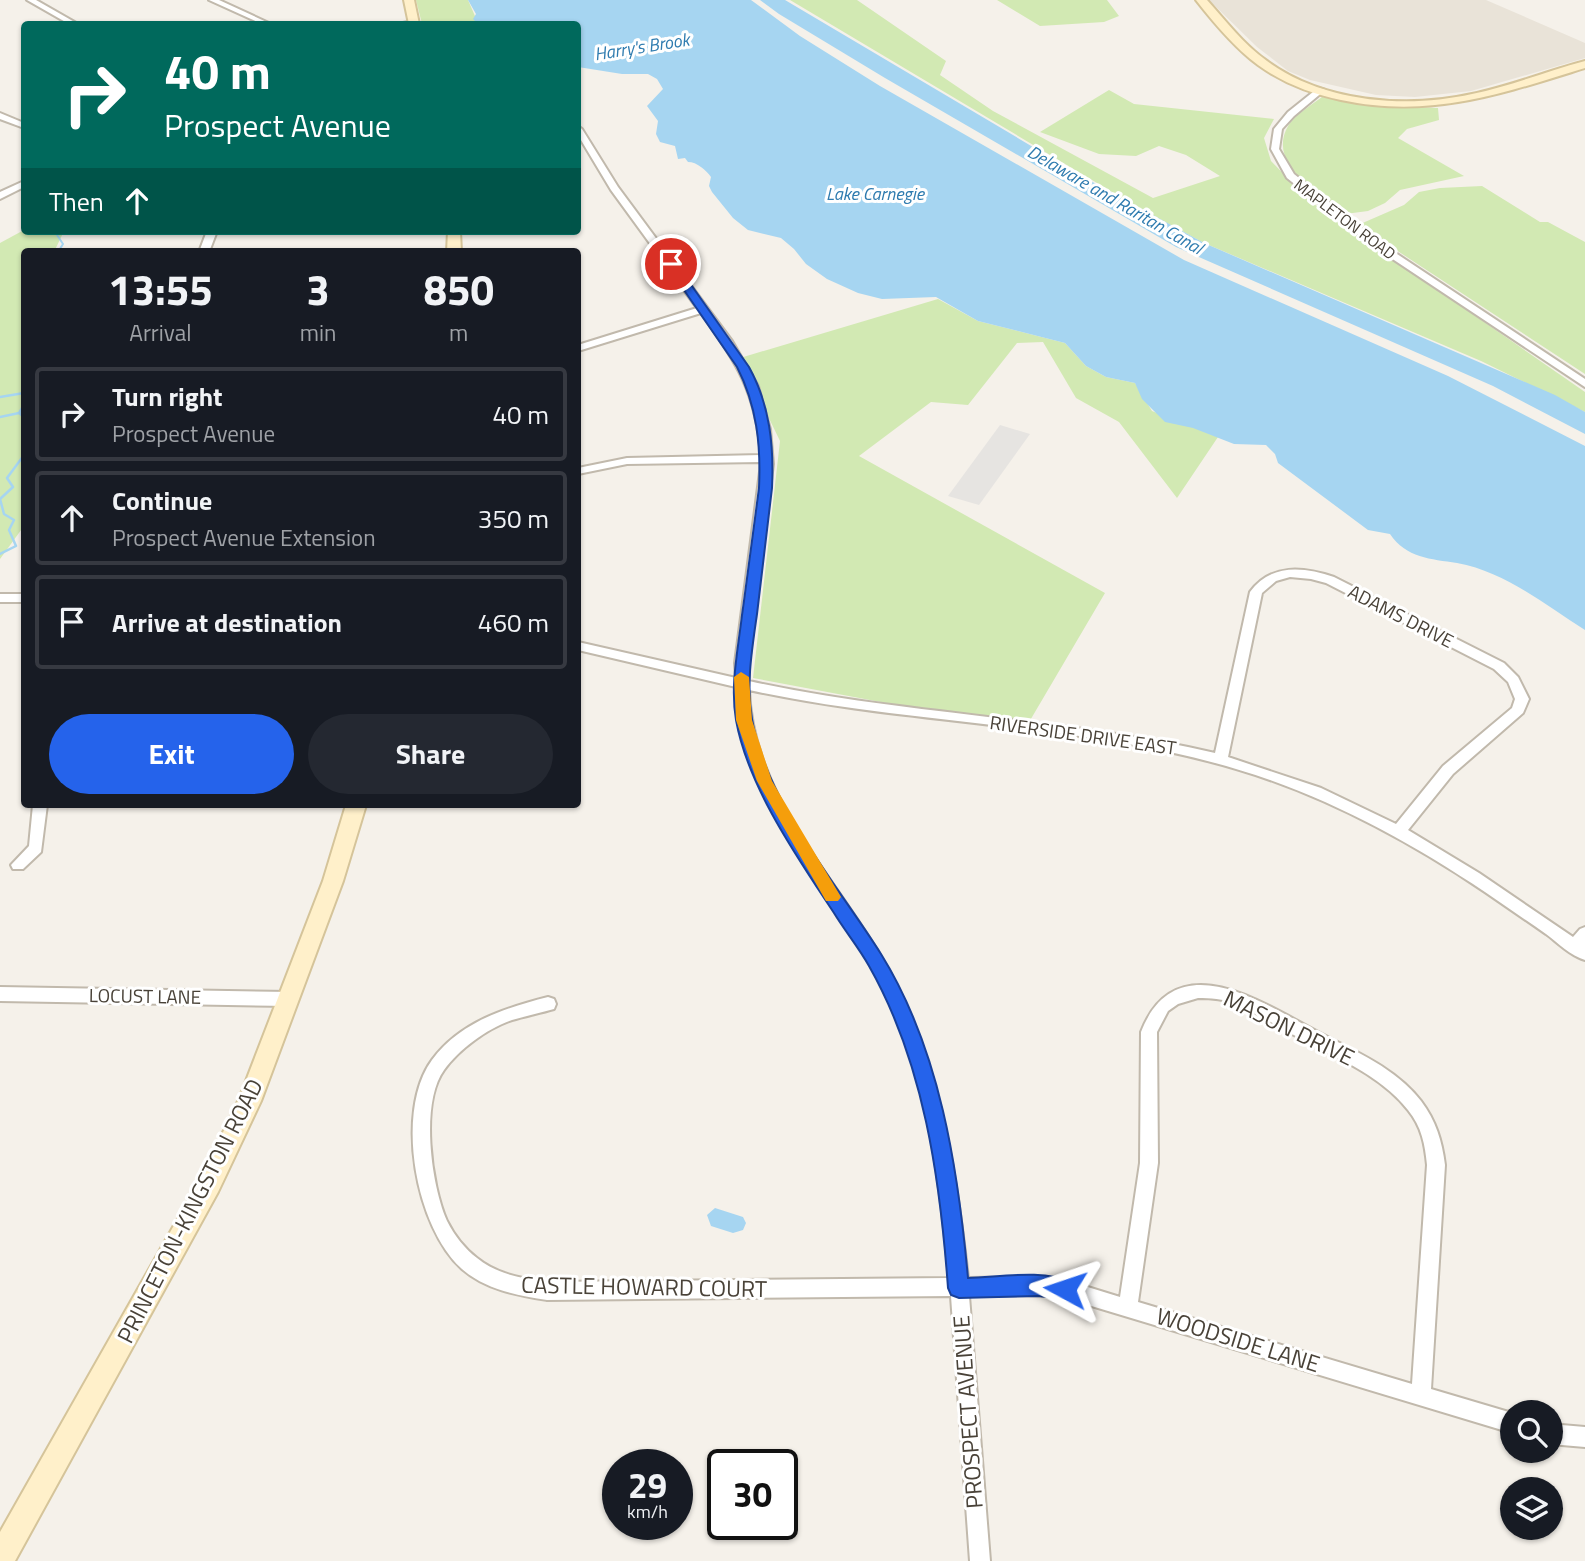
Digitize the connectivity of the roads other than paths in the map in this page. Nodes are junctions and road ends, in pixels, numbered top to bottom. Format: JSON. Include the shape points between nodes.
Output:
{"nodes":[{"id":1,"x":31,"y":0,"type":"edge"},
{"id":2,"x":213,"y":0,"type":"edge"},
{"id":3,"x":409,"y":0,"type":"edge"},
{"id":4,"x":1201,"y":0,"type":"edge"},
{"id":5,"x":69,"y":21,"type":"edge"},
{"id":6,"x":260,"y":21,"type":"edge"},
{"id":7,"x":413,"y":21,"type":"edge"},
{"id":8,"x":1585,"y":64,"type":"edge"},
{"id":9,"x":1321,"y":90,"type":"junction"},
{"id":10,"x":0,"y":116,"type":"edge"},
{"id":11,"x":21,"y":125,"type":"edge"},
{"id":12,"x":581,"y":134,"type":"edge"},
{"id":13,"x":21,"y":186,"type":"edge"},
{"id":14,"x":0,"y":196,"type":"edge"},
{"id":15,"x":704,"y":309,"type":"junction"},
{"id":16,"x":581,"y":347,"type":"edge"},
{"id":17,"x":1585,"y":384,"type":"edge"},
{"id":18,"x":767,"y":458,"type":"junction"},
{"id":19,"x":581,"y":470,"type":"edge"},
{"id":20,"x":0,"y":598,"type":"edge"},
{"id":21,"x":21,"y":598,"type":"edge"},
{"id":22,"x":581,"y":647,"type":"edge"},
{"id":23,"x":741,"y":683,"type":"junction"},
{"id":24,"x":1221,"y":759,"type":"junction"},
{"id":25,"x":40,"y":808,"type":"edge"},
{"id":26,"x":355,"y":808,"type":"edge"},
{"id":27,"x":1399,"y":831,"type":"junction"},
{"id":28,"x":18,"y":865,"type":"dead end"},
{"id":29,"x":1581,"y":944,"type":"edge"},
{"id":30,"x":0,"y":994,"type":"edge"},
{"id":31,"x":290,"y":999,"type":"junction"},
{"id":32,"x":548,"y":1004,"type":"dead end"},
{"id":33,"x":959,"y":1288,"type":"junction"},
{"id":34,"x":1128,"y":1307,"type":"junction"},
{"id":35,"x":1421,"y":1395,"type":"junction"},
{"id":36,"x":1500,"y":1419,"type":"edge"},
{"id":37,"x":1563,"y":1435,"type":"edge"},
{"id":38,"x":1585,"y":1437,"type":"edge"},
{"id":39,"x":0,"y":1560,"type":"edge"},
{"id":40,"x":980,"y":1561,"type":"edge"}],
"edges":[{"from":1,"to":5,"type":"street"},
{"from":2,"to":6,"type":"street"},
{"from":3,"to":7,"type":"street"},
{"from":4,"to":9,"type":"street","via":[[1260,62]]},
{"from":8,"to":9,"type":"street","via":[[1442,103],[1370,101]]},
{"from":9,"to":17,"type":"street","name":"MAPLETON ROAD","via":[[1278,129],[1275,149],[1290,176],[1373,242]]},
{"from":10,"to":11,"type":"street"},
{"from":12,"to":15,"type":"street","name":"PROSPECT AVENUE","via":[[614,188]]},
{"from":13,"to":14,"type":"street"},
{"from":15,"to":16,"type":"street"},
{"from":15,"to":18,"type":"street","name":"PROSPECT AVENUE","via":[[753,386]]},
{"from":18,"to":19,"type":"street","via":[[627,461]]},
{"from":18,"to":23,"type":"street","name":"PROSPECT AVENUE"},
{"from":20,"to":21,"type":"street"},
{"from":22,"to":23,"type":"street","name":"RIVERSIDE DRIVE EAST"},
{"from":23,"to":24,"type":"street","name":"RIVERSIDE DRIVE EAST","via":[[858,706],[1098,733]]},
{"from":23,"to":33,"type":"street","name":"PROSPECT AVENUE","via":[[744,720],[765,781],[875,960],[908,1025],[933,1108]]},
{"from":24,"to":27,"type":"street","name":"RIVERSIDE DRIVE EAST","via":[[1317,792]]},
{"from":24,"to":27,"type":"street","name":"ADAMS DRIVE","via":[[1256,592],[1267,579],[1286,573],[1331,580],[1499,666],[1513,680],[1521,699],[1518,710],[1448,769]]},
{"from":25,"to":28,"type":"street","via":[[36,848]]},
{"from":26,"to":31,"type":"street","name":"PRINCETON-KINGSTON ROAD"},
{"from":27,"to":29,"type":"street","name":"RIVERSIDE DRIVE EAST"},
{"from":30,"to":31,"type":"street","name":"LOCUST LANE"},
{"from":31,"to":39,"type":"street","name":"PRINCETON-KINGSTON ROAD","via":[[250,1101],[209,1184]]},
{"from":32,"to":33,"type":"street","name":"CASTLE HOWARD COURT","via":[[499,1018],[458,1046],[436,1066],[425,1093],[422,1142],[430,1200],[441,1230],[469,1265],[511,1286],[547,1291]]},
{"from":33,"to":34,"type":"street","name":"WOODSIDE LANE","via":[[1065,1289]]},
{"from":33,"to":40,"type":"street","name":"PROSPECT AVENUE"},
{"from":34,"to":35,"type":"street","name":"WOODSIDE LANE"},
{"from":34,"to":35,"type":"street","name":"MASON DRIVE","via":[[1149,1163],[1152,1020],[1180,995],[1209,990],[1225,993],[1382,1074],[1413,1101],[1424,1118],[1436,1165]]},
{"from":35,"to":36,"type":"street","name":"WOODSIDE LANE"},
{"from":37,"to":38,"type":"street"}]}
